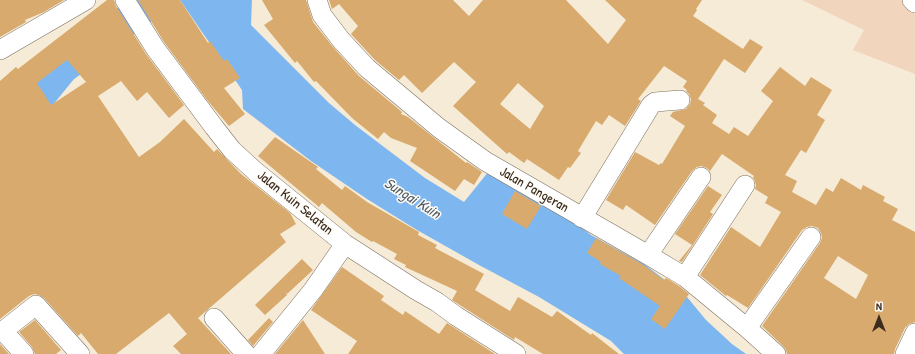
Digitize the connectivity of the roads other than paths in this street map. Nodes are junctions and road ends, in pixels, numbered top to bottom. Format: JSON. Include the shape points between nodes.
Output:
{"nodes":[{"id":1,"x":86,"y":0,"type":"edge"},
{"id":2,"x":317,"y":0,"type":"edge"},
{"id":3,"x":912,"y":0,"type":"edge"},
{"id":4,"x":915,"y":3,"type":"edge"},
{"id":5,"x":127,"y":4,"type":"edge"},
{"id":6,"x":0,"y":50,"type":"edge"},
{"id":7,"x":680,"y":100,"type":"dead end"},
{"id":8,"x":701,"y":177,"type":"dead end"},
{"id":9,"x":745,"y":185,"type":"dead end"},
{"id":10,"x":582,"y":218,"type":"junction"},
{"id":11,"x":811,"y":237,"type":"dead end"},
{"id":12,"x":345,"y":244,"type":"junction"},
{"id":13,"x":648,"y":255,"type":"junction"},
{"id":14,"x":685,"y":277,"type":"junction"},
{"id":15,"x":214,"y":318,"type":"dead end"},
{"id":16,"x":747,"y":328,"type":"junction"},
{"id":17,"x":915,"y":333,"type":"edge"},
{"id":18,"x":24,"y":354,"type":"edge"},
{"id":19,"x":80,"y":354,"type":"edge"},
{"id":20,"x":246,"y":354,"type":"edge"},
{"id":21,"x":261,"y":354,"type":"edge"},
{"id":22,"x":516,"y":354,"type":"edge"},
{"id":23,"x":776,"y":354,"type":"edge"},
{"id":24,"x":906,"y":354,"type":"edge"}],
"edges":[{"from":1,"to":6,"type":"street"},
{"from":2,"to":10,"type":"street","name":"Jalan Pangeran","via":[[322,15],[341,40],[366,68],[393,91],[485,161]]},
{"from":3,"to":4,"type":"street"},
{"from":5,"to":12,"type":"street","name":"Jalan Kuin Selatan","via":[[155,48],[232,150]]},
{"from":7,"to":10,"type":"street","via":[[655,102],[651,105]]},
{"from":8,"to":13,"type":"street"},
{"from":9,"to":14,"type":"street"},
{"from":10,"to":13,"type":"street","name":"Jalan Pangeran"},
{"from":11,"to":16,"type":"street"},
{"from":12,"to":21,"type":"street","via":[[313,290]]},
{"from":12,"to":22,"type":"street","name":"Jalan Kuin Selatan"},
{"from":13,"to":14,"type":"street","name":"Jalan Pangeran"},
{"from":14,"to":16,"type":"street","name":"Jalan Pangeran"},
{"from":15,"to":20,"type":"street"},
{"from":16,"to":23,"type":"street","name":"Jalan Pangeran"},
{"from":17,"to":24,"type":"street"},
{"from":18,"to":19,"type":"street","via":[[3,331],[36,305]]}]}
